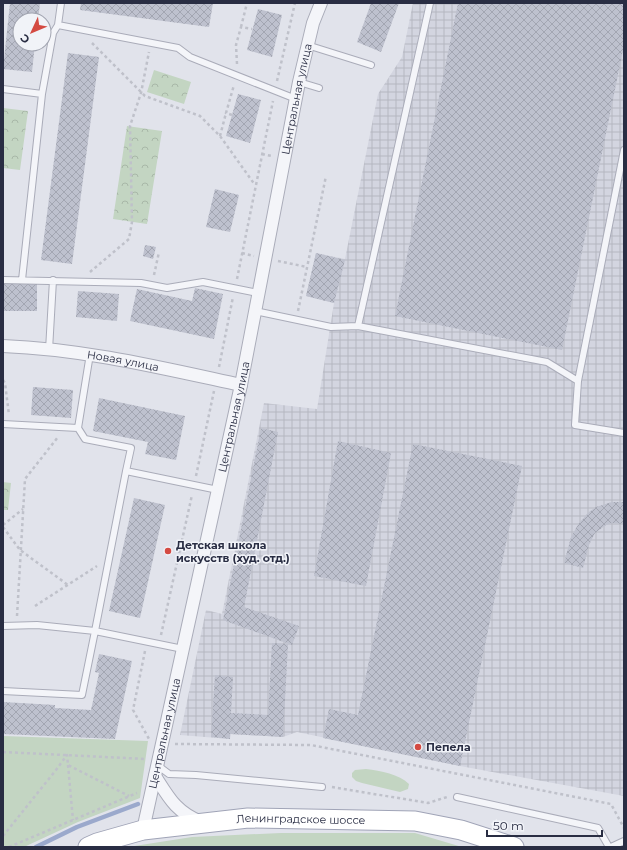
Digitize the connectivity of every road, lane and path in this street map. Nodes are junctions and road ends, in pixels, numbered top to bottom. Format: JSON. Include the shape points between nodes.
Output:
{"nodes":[{"id":1,"x":62,"y":3,"type":"edge"},
{"id":2,"x":248,"y":3,"type":"edge"},
{"id":3,"x":295,"y":3,"type":"edge"},
{"id":4,"x":319,"y":3,"type":"edge"},
{"id":5,"x":430,"y":3,"type":"edge"},
{"id":6,"x":58,"y":25,"type":"junction"},
{"id":7,"x":241,"y":27,"type":"dead end"},
{"id":8,"x":78,"y":29,"type":"junction"},
{"id":9,"x":151,"y":43,"type":"junction"},
{"id":10,"x":307,"y":44,"type":"junction"},
{"id":11,"x":371,"y":65,"type":"dead end"},
{"id":12,"x":299,"y":82,"type":"junction"},
{"id":13,"x":319,"y":88,"type":"dead end"},
{"id":14,"x":3,"y":89,"type":"edge"},
{"id":15,"x":275,"y":91,"type":"junction"},
{"id":16,"x":141,"y":93,"type":"junction"},
{"id":17,"x":42,"y":94,"type":"junction"},
{"id":18,"x":296,"y":99,"type":"junction"},
{"id":19,"x":226,"y":114,"type":"dead end"},
{"id":20,"x":220,"y":136,"type":"junction"},
{"id":21,"x":624,"y":150,"type":"edge"},
{"id":22,"x":262,"y":154,"type":"junction"},
{"id":23,"x":276,"y":157,"type":"dead end"},
{"id":24,"x":326,"y":176,"type":"dead end"},
{"id":25,"x":256,"y":186,"type":"junction"},
{"id":26,"x":159,"y":252,"type":"dead end"},
{"id":27,"x":242,"y":253,"type":"junction"},
{"id":28,"x":256,"y":256,"type":"dead end"},
{"id":29,"x":273,"y":260,"type":"dead end"},
{"id":30,"x":307,"y":267,"type":"junction"},
{"id":31,"x":3,"y":280,"type":"edge"},
{"id":32,"x":22,"y":280,"type":"junction"},
{"id":33,"x":52,"y":280,"type":"junction"},
{"id":34,"x":78,"y":281,"type":"junction"},
{"id":35,"x":151,"y":285,"type":"junction"},
{"id":36,"x":235,"y":288,"type":"junction"},
{"id":37,"x":258,"y":293,"type":"junction"},
{"id":38,"x":255,"y":311,"type":"junction"},
{"id":39,"x":296,"y":319,"type":"junction"},
{"id":40,"x":358,"y":326,"type":"junction"},
{"id":41,"x":3,"y":346,"type":"edge"},
{"id":42,"x":49,"y":350,"type":"junction"},
{"id":43,"x":90,"y":354,"type":"junction"},
{"id":44,"x":3,"y":380,"type":"edge"},
{"id":45,"x":216,"y":380,"type":"junction"},
{"id":46,"x":578,"y":381,"type":"junction"},
{"id":47,"x":241,"y":386,"type":"junction"},
{"id":48,"x":6,"y":424,"type":"edge"},
{"id":49,"x":65,"y":427,"type":"junction"},
{"id":50,"x":78,"y":428,"type":"junction"},
{"id":51,"x":624,"y":433,"type":"edge"},
{"id":52,"x":126,"y":471,"type":"junction"},
{"id":53,"x":194,"y":485,"type":"junction"},
{"id":54,"x":218,"y":490,"type":"junction"},
{"id":55,"x":22,"y":509,"type":"junction"},
{"id":56,"x":3,"y":526,"type":"edge"},
{"id":57,"x":20,"y":550,"type":"junction"},
{"id":58,"x":110,"y":558,"type":"junction"},
{"id":59,"x":68,"y":585,"type":"junction"},
{"id":60,"x":35,"y":606,"type":"dead end"},
{"id":61,"x":3,"y":626,"type":"edge"},
{"id":62,"x":17,"y":626,"type":"junction"},
{"id":63,"x":95,"y":631,"type":"junction"},
{"id":64,"x":147,"y":642,"type":"junction"},
{"id":65,"x":158,"y":644,"type":"junction"},
{"id":66,"x":183,"y":649,"type":"junction"},
{"id":67,"x":3,"y":691,"type":"edge"},
{"id":68,"x":162,"y":744,"type":"junction"},
{"id":69,"x":3,"y":752,"type":"edge"},
{"id":70,"x":67,"y":755,"type":"junction"},
{"id":71,"x":68,"y":765,"type":"junction"},
{"id":72,"x":154,"y":767,"type":"junction"},
{"id":73,"x":322,"y":787,"type":"joint"},
{"id":74,"x":139,"y":792,"type":"dead end"},
{"id":75,"x":129,"y":796,"type":"junction"},
{"id":76,"x":458,"y":797,"type":"joint"},
{"id":77,"x":72,"y":820,"type":"junction"},
{"id":78,"x":203,"y":823,"type":"junction"},
{"id":79,"x":624,"y":828,"type":"edge"},
{"id":80,"x":143,"y":830,"type":"junction"},
{"id":81,"x":3,"y":836,"type":"edge"},
{"id":82,"x":624,"y":841,"type":"edge"},
{"id":83,"x":9,"y":847,"type":"edge"},
{"id":84,"x":88,"y":847,"type":"edge"},
{"id":85,"x":514,"y":847,"type":"edge"},
{"id":86,"x":610,"y":847,"type":"edge"}],
"edges":[{"from":1,"to":6,"type":"lane"},
{"from":2,"to":7,"type":"path"},
{"from":3,"to":15,"type":"path"},
{"from":4,"to":10,"type":"street","name":"Центральная улица"},
{"from":5,"to":40,"type":"lane"},
{"from":6,"to":8,"type":"lane"},
{"from":6,"to":17,"type":"lane","via":[[54,33]]},
{"from":8,"to":9,"type":"lane"},
{"from":8,"to":16,"type":"path"},
{"from":9,"to":15,"type":"lane","via":[[178,48],[190,57]]},
{"from":9,"to":16,"type":"path"},
{"from":10,"to":11,"type":"lane"},
{"from":10,"to":12,"type":"street","name":"Центральная улица"},
{"from":12,"to":13,"type":"lane"},
{"from":12,"to":18,"type":"street","name":"Центральная улица"},
{"from":14,"to":17,"type":"lane"},
{"from":15,"to":18,"type":"lane"},
{"from":15,"to":22,"type":"path"},
{"from":16,"to":20,"type":"path","via":[[200,116]]},
{"from":16,"to":34,"type":"path","via":[[130,126],[132,222],[129,239]]},
{"from":17,"to":32,"type":"lane"},
{"from":18,"to":37,"type":"street","name":"Центральная улица"},
{"from":19,"to":20,"type":"path"},
{"from":20,"to":25,"type":"path"},
{"from":21,"to":46,"type":"lane"},
{"from":22,"to":23,"type":"path"},
{"from":22,"to":25,"type":"path"},
{"from":24,"to":30,"type":"path"},
{"from":25,"to":27,"type":"path"},
{"from":26,"to":35,"type":"path"},
{"from":27,"to":28,"type":"path"},
{"from":27,"to":36,"type":"path"},
{"from":29,"to":30,"type":"path"},
{"from":30,"to":39,"type":"path"},
{"from":31,"to":32,"type":"lane"},
{"from":32,"to":33,"type":"lane"},
{"from":33,"to":34,"type":"lane"},
{"from":33,"to":42,"type":"lane"},
{"from":34,"to":35,"type":"lane","via":[[140,282]]},
{"from":35,"to":36,"type":"lane","via":[[167,288],[203,282]]},
{"from":36,"to":37,"type":"lane"},
{"from":36,"to":45,"type":"path"},
{"from":37,"to":38,"type":"street","name":"Центральная улица"},
{"from":38,"to":39,"type":"lane"},
{"from":38,"to":47,"type":"street","name":"Центральная улица"},
{"from":39,"to":40,"type":"lane","via":[[331,327]]},
{"from":40,"to":46,"type":"lane","via":[[547,362]]},
{"from":41,"to":42,"type":"street","name":"Новая улица"},
{"from":42,"to":43,"type":"street","name":"Новая улица"},
{"from":43,"to":45,"type":"street","name":"Новая улица"},
{"from":43,"to":50,"type":"lane"},
{"from":44,"to":48,"type":"path"},
{"from":45,"to":47,"type":"street","name":"Новая улица"},
{"from":45,"to":53,"type":"path"},
{"from":46,"to":51,"type":"lane","via":[[575,426]]},
{"from":47,"to":54,"type":"street","name":"Центральная улица"},
{"from":48,"to":49,"type":"lane"},
{"from":49,"to":50,"type":"lane"},
{"from":49,"to":55,"type":"path","via":[[25,479]]},
{"from":50,"to":52,"type":"lane","via":[[85,439],[131,448]]},
{"from":52,"to":53,"type":"lane"},
{"from":52,"to":58,"type":"lane"},
{"from":53,"to":54,"type":"lane"},
{"from":53,"to":65,"type":"path"},
{"from":54,"to":66,"type":"street","name":"Центральная улица"},
{"from":55,"to":56,"type":"path"},
{"from":55,"to":57,"type":"path"},
{"from":56,"to":57,"type":"path"},
{"from":57,"to":59,"type":"path"},
{"from":57,"to":62,"type":"path"},
{"from":58,"to":59,"type":"path"},
{"from":58,"to":63,"type":"lane"},
{"from":59,"to":60,"type":"path"},
{"from":61,"to":62,"type":"lane"},
{"from":62,"to":63,"type":"lane","via":[[37,625]]},
{"from":63,"to":64,"type":"lane"},
{"from":63,"to":67,"type":"lane","via":[[82,695]]},
{"from":64,"to":65,"type":"lane"},
{"from":64,"to":68,"type":"path","via":[[133,710],[151,743]]},
{"from":65,"to":66,"type":"lane"},
{"from":66,"to":68,"type":"street","name":"Центральная улица"},
{"from":68,"to":72,"type":"street","name":"Центральная улица"},
{"from":68,"to":79,"type":"path","via":[[311,745],[611,804]]},
{"from":69,"to":70,"type":"path"},
{"from":70,"to":71,"type":"path"},
{"from":70,"to":72,"type":"path"},
{"from":70,"to":81,"type":"path"},
{"from":71,"to":75,"type":"path"},
{"from":71,"to":77,"type":"path"},
{"from":72,"to":73,"type":"lane","via":[[169,774]]},
{"from":72,"to":78,"type":"street","via":[[176,807]]},
{"from":72,"to":80,"type":"street","name":"Центральная улица"},
{"from":73,"to":76,"type":"path","via":[[334,786],[428,803],[447,797]]},
{"from":74,"to":75,"type":"path"},
{"from":75,"to":77,"type":"path"},
{"from":76,"to":86,"type":"lane","via":[[598,828]]},
{"from":77,"to":83,"type":"path"},
{"from":78,"to":80,"type":"main road","name":"Ленинградское шоссе"},
{"from":78,"to":85,"type":"main road","name":"Ленинградское шоссе","via":[[248,818],[415,821],[461,830]]},
{"from":80,"to":84,"type":"main road","name":"Ленинградское шоссе"},
{"from":82,"to":86,"type":"lane"}]}
